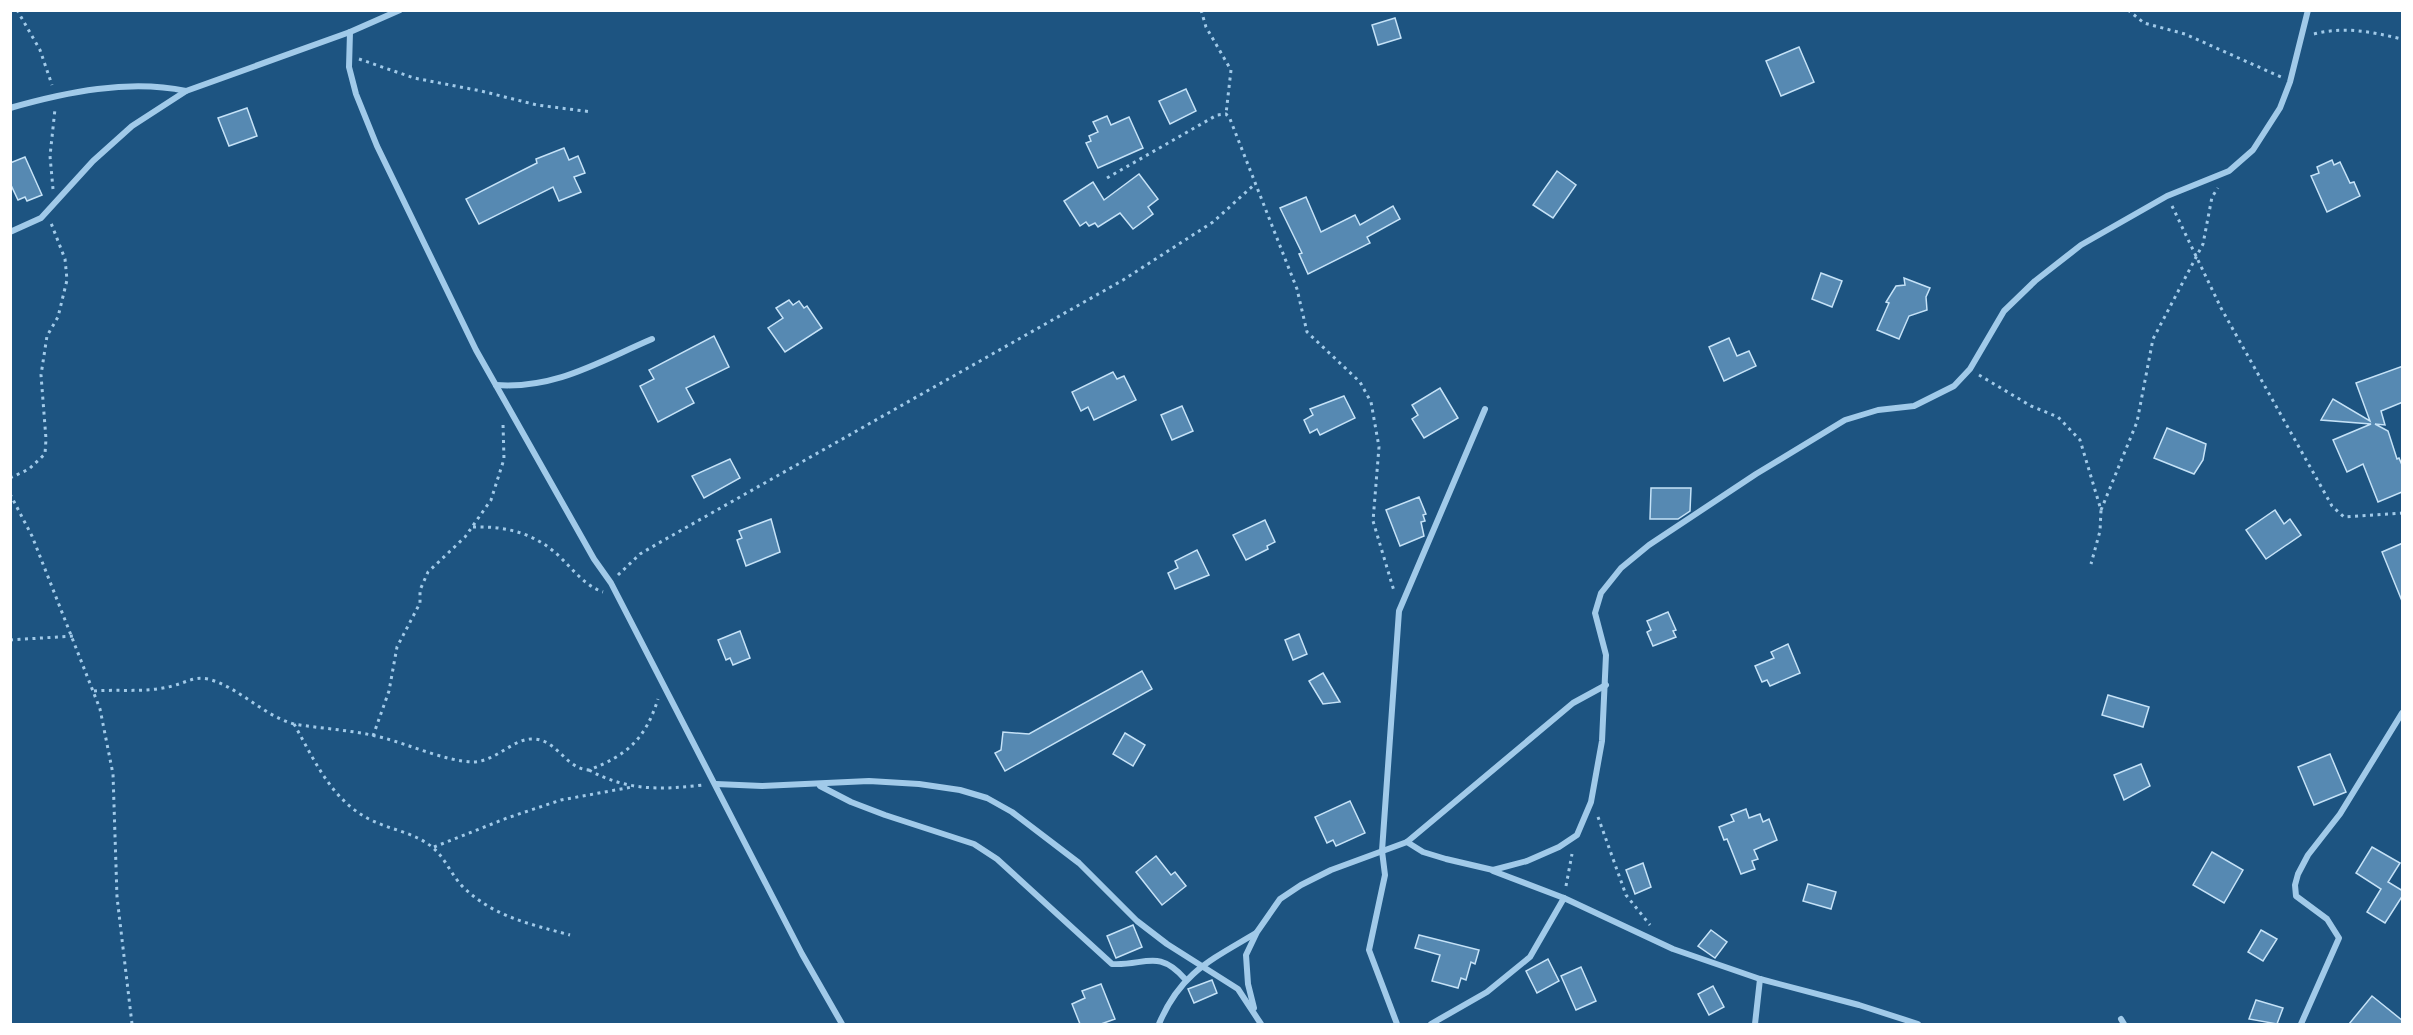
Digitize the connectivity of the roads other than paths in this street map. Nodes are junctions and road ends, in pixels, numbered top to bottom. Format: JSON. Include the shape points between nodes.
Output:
{"nodes":[{"id":1,"x":400,"y":10,"type":"edge"},
{"id":2,"x":2308,"y":10,"type":"edge"},
{"id":3,"x":350,"y":32,"type":"junction"},
{"id":4,"x":186,"y":91,"type":"junction"},
{"id":5,"x":10,"y":108,"type":"edge"},
{"id":6,"x":10,"y":232,"type":"edge"},
{"id":7,"x":652,"y":339,"type":"dead end"},
{"id":8,"x":496,"y":385,"type":"junction"},
{"id":9,"x":1485,"y":409,"type":"dead end"},
{"id":10,"x":1606,"y":685,"type":"junction"},
{"id":11,"x":2403,"y":713,"type":"edge"},
{"id":12,"x":716,"y":784,"type":"junction"},
{"id":13,"x":818,"y":784,"type":"junction"},
{"id":14,"x":1407,"y":842,"type":"junction"},
{"id":15,"x":1382,"y":851,"type":"junction"},
{"id":16,"x":1493,"y":870,"type":"junction"},
{"id":17,"x":1564,"y":898,"type":"junction"},
{"id":18,"x":1257,"y":932,"type":"junction"},
{"id":19,"x":1203,"y":966,"type":"junction"},
{"id":20,"x":1185,"y":979,"type":"junction"},
{"id":21,"x":1760,"y":979,"type":"junction"},
{"id":22,"x":1255,"y":1011,"type":"junction"},
{"id":23,"x":842,"y":1024,"type":"edge"},
{"id":24,"x":1159,"y":1024,"type":"edge"},
{"id":25,"x":1261,"y":1024,"type":"edge"},
{"id":26,"x":1397,"y":1024,"type":"edge"},
{"id":27,"x":1431,"y":1024,"type":"edge"},
{"id":28,"x":1755,"y":1024,"type":"edge"},
{"id":29,"x":1918,"y":1024,"type":"edge"},
{"id":30,"x":2301,"y":1024,"type":"edge"}],
"edges":[{"from":1,"to":3,"type":"street"},
{"from":2,"to":10,"type":"street","via":[[2280,108],[2253,150],[2229,171],[2167,196],[2081,245],[2004,311],[1970,369],[1954,386],[1914,406],[1878,410],[1845,420],[1746,480],[1621,568],[1601,593],[1595,613],[1606,655]]},
{"from":3,"to":4,"type":"street"},
{"from":3,"to":8,"type":"street","via":[[349,66],[377,146]]},
{"from":4,"to":5,"type":"street","via":[[155,86],[55,95]]},
{"from":4,"to":6,"type":"street","via":[[132,126],[93,161],[48,213]]},
{"from":7,"to":8,"type":"street","via":[[550,382]]},
{"from":8,"to":12,"type":"street","via":[[610,583]]},
{"from":9,"to":15,"type":"street","via":[[1399,611]]},
{"from":10,"to":14,"type":"street","via":[[1573,703]]},
{"from":10,"to":16,"type":"street","via":[[1602,741],[1591,802],[1577,835],[1527,861]]},
{"from":11,"to":30,"type":"street","via":[[2298,874],[2296,896],[2326,919],[2339,938]]},
{"from":12,"to":13,"type":"street"},
{"from":12,"to":23,"type":"street"},
{"from":13,"to":19,"type":"street","via":[[919,784],[987,798],[1039,831],[1079,863],[1137,921]]},
{"from":13,"to":20,"type":"street","via":[[876,812],[974,844],[996,859],[1112,964],[1157,961],[1177,970]]},
{"from":14,"to":15,"type":"street"},
{"from":14,"to":16,"type":"street","via":[[1446,860]]},
{"from":15,"to":18,"type":"street","via":[[1301,885],[1281,899]]},
{"from":15,"to":26,"type":"street","via":[[1385,875],[1369,950]]},
{"from":16,"to":17,"type":"street"},
{"from":17,"to":21,"type":"street","via":[[1673,950]]},
{"from":17,"to":27,"type":"street","via":[[1530,957],[1487,992]]},
{"from":18,"to":19,"type":"street"},
{"from":18,"to":22,"type":"street","via":[[1246,955]]},
{"from":19,"to":20,"type":"street"},
{"from":19,"to":22,"type":"street","via":[[1238,989]]},
{"from":20,"to":24,"type":"street"},
{"from":21,"to":28,"type":"street"},
{"from":21,"to":29,"type":"street"},
{"from":22,"to":25,"type":"street"}]}
